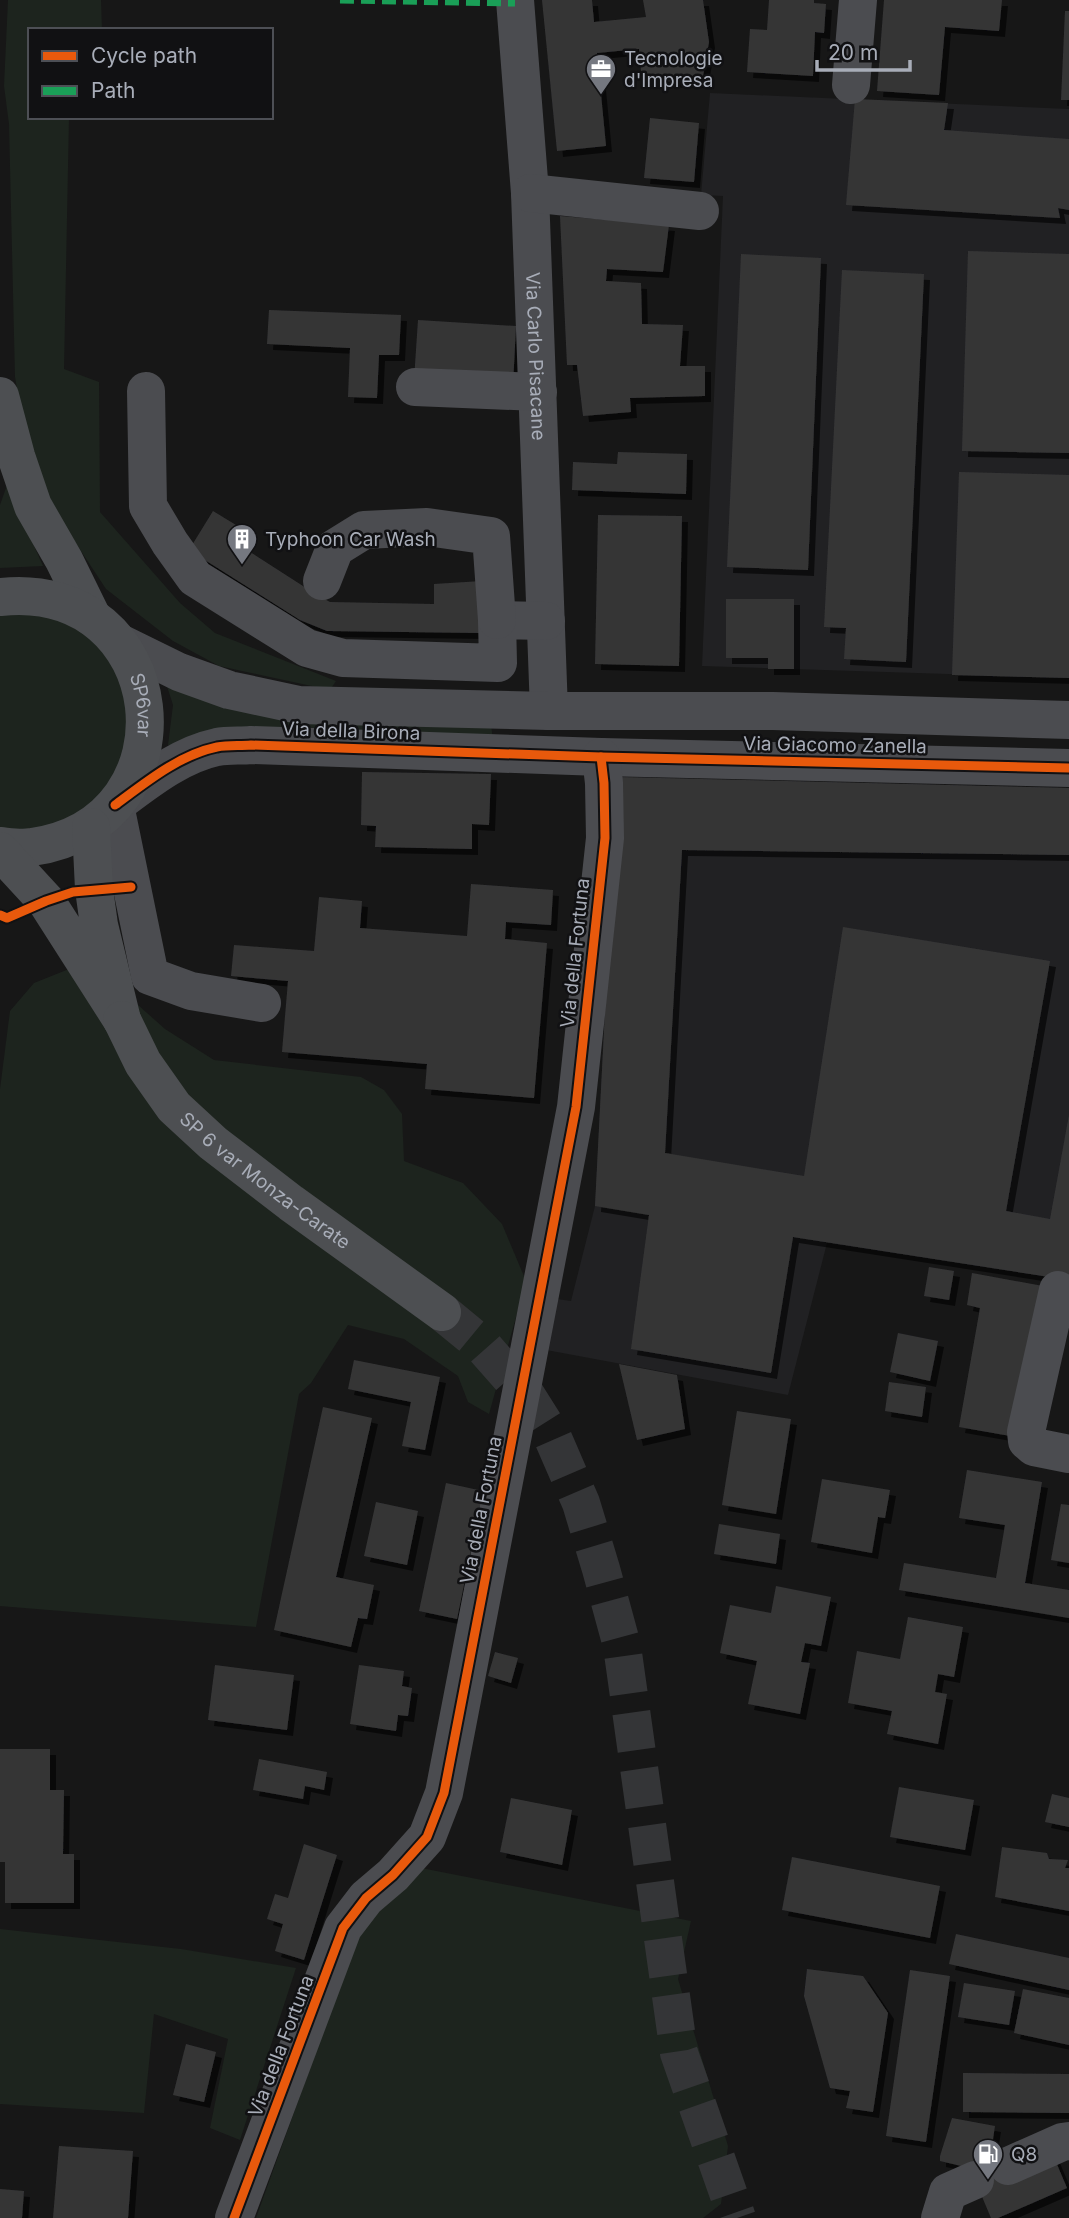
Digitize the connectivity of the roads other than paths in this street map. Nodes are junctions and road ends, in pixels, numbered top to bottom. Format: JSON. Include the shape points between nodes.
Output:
{"nodes":[{"id":1,"x":515,"y":0,"type":"edge"},
{"id":2,"x":858,"y":0,"type":"edge"},
{"id":3,"x":852,"y":85,"type":"dead end"},
{"id":4,"x":530,"y":193,"type":"junction"},
{"id":5,"x":700,"y":211,"type":"dead end"},
{"id":6,"x":415,"y":387,"type":"dead end"},
{"id":7,"x":146,"y":391,"type":"dead end"},
{"id":8,"x":538,"y":392,"type":"junction"},
{"id":9,"x":0,"y":396,"type":"edge"},
{"id":10,"x":322,"y":581,"type":"dead end"},
{"id":11,"x":0,"y":597,"type":"edge"},
{"id":12,"x":93,"y":617,"type":"junction"},
{"id":13,"x":497,"y":620,"type":"junction"},
{"id":14,"x":546,"y":621,"type":"junction"},
{"id":15,"x":120,"y":643,"type":"junction"},
{"id":16,"x":550,"y":711,"type":"junction"},
{"id":17,"x":1069,"y":720,"type":"edge"},
{"id":18,"x":601,"y":757,"type":"junction"},
{"id":19,"x":1069,"y":768,"type":"edge"},
{"id":20,"x":103,"y":816,"type":"junction"},
{"id":21,"x":0,"y":849,"type":"edge"},
{"id":22,"x":262,"y":1003,"type":"dead end"},
{"id":23,"x":122,"y":1020,"type":"junction"},
{"id":24,"x":1058,"y":1290,"type":"dead end"},
{"id":25,"x":442,"y":1312,"type":"tunnel mouth"},
{"id":26,"x":1069,"y":1454,"type":"edge"},
{"id":27,"x":1069,"y":2141,"type":"edge"},
{"id":28,"x":234,"y":2218,"type":"edge"},
{"id":29,"x":940,"y":2218,"type":"edge"}],
"edges":[{"from":1,"to":4,"type":"street","name":"Via Carlo Pisacane"},
{"from":2,"to":3,"type":"street"},
{"from":4,"to":5,"type":"street"},
{"from":4,"to":8,"type":"street","name":"Via Carlo Pisacane"},
{"from":6,"to":8,"type":"street"},
{"from":7,"to":13,"type":"street","via":[[148,506],[195,578],[307,648],[343,659],[498,663]]},
{"from":8,"to":14,"type":"street","name":"Via Carlo Pisacane"},
{"from":9,"to":12,"type":"main road","name":"SP6var","via":[[33,506]]},
{"from":10,"to":13,"type":"street","via":[[335,548],[364,530],[427,527],[491,536]]},
{"from":11,"to":12,"type":"main road","name":"SP6var","via":[[24,594],[60,601]]},
{"from":12,"to":15,"type":"main road","name":"SP6var"},
{"from":13,"to":14,"type":"street"},
{"from":14,"to":16,"type":"street","name":"Via Carlo Pisacane"},
{"from":15,"to":16,"type":"street","name":"Via della Birona","via":[[229,690],[299,705]]},
{"from":15,"to":20,"type":"main road","name":"SP6var","via":[[141,682],[146,724],[138,768]]},
{"from":16,"to":17,"type":"street","name":"Via Giacomo Zanella","via":[[773,711]]},
{"from":18,"to":19,"type":"street","name":"Via Giacomo Zanella"},
{"from":18,"to":20,"type":"street","name":"Via della Birona","via":[[217,747],[154,775]]},
{"from":18,"to":28,"type":"street","name":"Via della Fortuna","via":[[605,838],[576,1107],[444,1793],[427,1837],[343,1928]]},
{"from":20,"to":21,"type":"main road","via":[[61,841]]},
{"from":20,"to":22,"type":"street","via":[[150,976],[191,991]]},
{"from":20,"to":23,"type":"main road","via":[[94,888]]},
{"from":21,"to":23,"type":"main road","via":[[46,901]]},
{"from":23,"to":25,"type":"main road","name":"SP 6 var Monza-Carate","via":[[143,1063],[174,1107],[213,1143]]},
{"from":24,"to":26,"type":"street","via":[[1026,1432],[1034,1447]]},
{"from":27,"to":29,"type":"street","via":[[948,2192]]}]}
